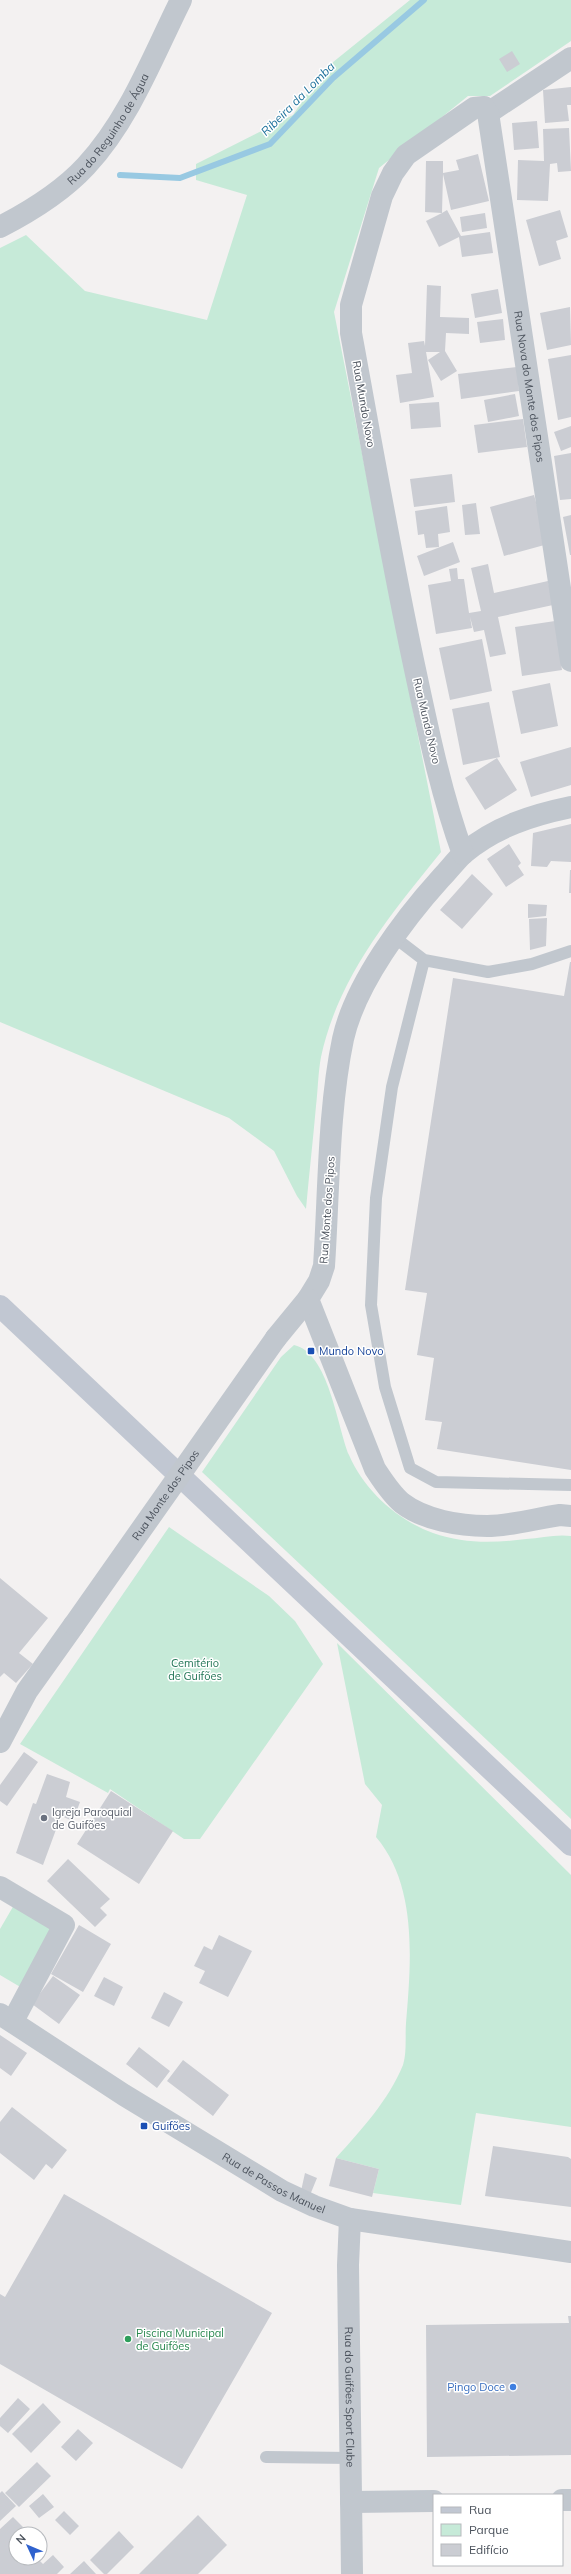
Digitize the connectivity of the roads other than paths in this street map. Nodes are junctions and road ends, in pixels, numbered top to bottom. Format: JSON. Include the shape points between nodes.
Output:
{"nodes":[{"id":1,"x":181,"y":0,"type":"edge"},
{"id":2,"x":571,"y":58,"type":"edge"},
{"id":3,"x":488,"y":113,"type":"junction"},
{"id":4,"x":0,"y":227,"type":"edge"},
{"id":5,"x":571,"y":661,"type":"edge"},
{"id":6,"x":571,"y":807,"type":"edge"},
{"id":7,"x":463,"y":854,"type":"junction"},
{"id":8,"x":394,"y":938,"type":"junction"},
{"id":9,"x":571,"y":951,"type":"edge"},
{"id":10,"x":424,"y":960,"type":"junction"},
{"id":11,"x":308,"y":1299,"type":"junction"},
{"id":12,"x":0,"y":1306,"type":"edge"},
{"id":13,"x":571,"y":1485,"type":"edge"},
{"id":14,"x":571,"y":1516,"type":"edge"},
{"id":15,"x":0,"y":1742,"type":"edge"},
{"id":16,"x":571,"y":1846,"type":"edge"},
{"id":17,"x":0,"y":1887,"type":"edge"},
{"id":18,"x":6,"y":2017,"type":"edge"},
{"id":19,"x":350,"y":2219,"type":"junction"},
{"id":20,"x":571,"y":2252,"type":"edge"},
{"id":21,"x":266,"y":2456,"type":"dead end"},
{"id":22,"x":351,"y":2458,"type":"junction"},
{"id":23,"x":433,"y":2501,"type":"edge"},
{"id":24,"x":351,"y":2502,"type":"junction"},
{"id":25,"x":352,"y":2574,"type":"edge"}],
"edges":[{"from":1,"to":4,"type":"street","name":"Rua do Reguinho de Água","via":[[125,112],[87,166],[59,191],[26,214]]},
{"from":2,"to":3,"type":"street"},
{"from":3,"to":5,"type":"street","name":"Rua Nova do Monte dos Pipos"},
{"from":3,"to":7,"type":"street","name":"Rua Mundo Novo","via":[[484,107],[470,110],[406,155],[382,196],[351,305],[351,333],[396,579],[429,734],[453,827]]},
{"from":6,"to":7,"type":"street","name":"Rua Monte dos Pipos","via":[[521,819],[488,836]]},
{"from":7,"to":8,"type":"street","name":"Rua Monte dos Pipos","via":[[408,917]]},
{"from":8,"to":10,"type":"lane"},
{"from":8,"to":11,"type":"street","name":"Rua Monte dos Pipos","via":[[356,1004],[344,1037],[336,1076],[324,1266]]},
{"from":9,"to":10,"type":"lane","via":[[532,964],[488,972]]},
{"from":10,"to":13,"type":"lane","via":[[392,1087],[376,1198],[371,1305],[385,1387],[410,1468],[436,1482]]},
{"from":11,"to":14,"type":"street","via":[[375,1469],[385,1485],[402,1503],[430,1516],[454,1523],[488,1526],[560,1515]]},
{"from":11,"to":15,"type":"street","name":"Rua Monte dos Pipos","bridge":true,"via":[[276,1338],[27,1690]]},
{"from":12,"to":16,"type":"main road"},
{"from":17,"to":18,"type":"street","via":[[64,1924]]},
{"from":18,"to":19,"type":"street","name":"Rua de Passos Manuel","via":[[124,2094],[282,2191]]},
{"from":19,"to":20,"type":"street","name":"Rua de Passos Manuel"},
{"from":19,"to":22,"type":"street","name":"Rua do Guifões Sport Clube","via":[[348,2272]]},
{"from":21,"to":22,"type":"lane"},
{"from":22,"to":24,"type":"street","name":"Rua do Guifões Sport Clube"},
{"from":23,"to":24,"type":"street"},
{"from":24,"to":25,"type":"street","name":"Rua do Guifões Sport Clube"}]}
